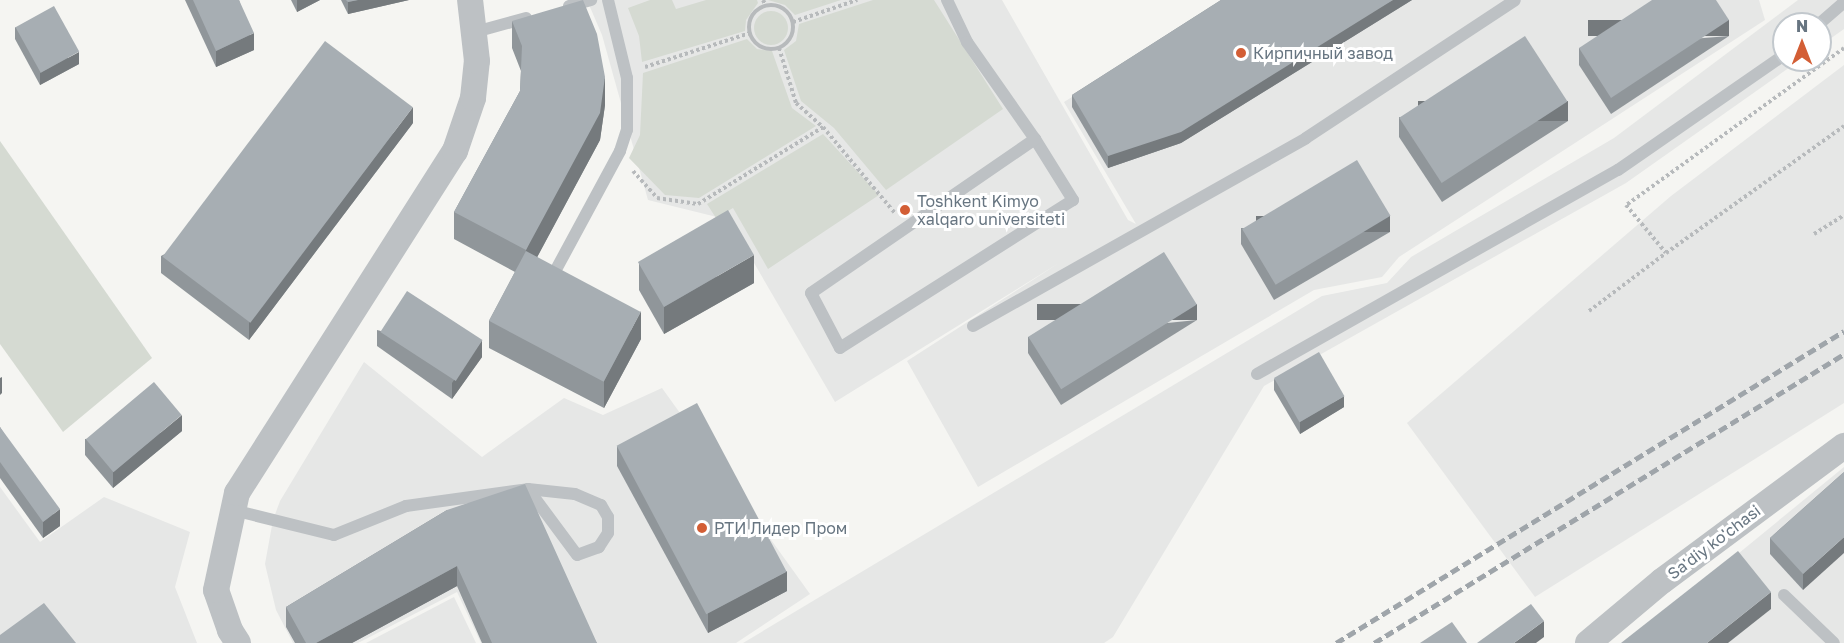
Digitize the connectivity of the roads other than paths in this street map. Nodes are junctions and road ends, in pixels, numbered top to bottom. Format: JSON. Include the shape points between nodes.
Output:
{"nodes":[{"id":1,"x":470,"y":0,"type":"edge"},
{"id":2,"x":591,"y":0,"type":"edge"},
{"id":3,"x":608,"y":0,"type":"edge"},
{"id":4,"x":947,"y":0,"type":"edge"},
{"id":5,"x":1515,"y":0,"type":"edge"},
{"id":6,"x":1844,"y":2,"type":"edge"},
{"id":7,"x":560,"y":9,"type":"edge"},
{"id":8,"x":1832,"y":13,"type":"edge"},
{"id":9,"x":538,"y":15,"type":"edge"},
{"id":10,"x":475,"y":32,"type":"junction"},
{"id":11,"x":1772,"y":63,"type":"edge"},
{"id":12,"x":1035,"y":139,"type":"junction"},
{"id":13,"x":552,"y":277,"type":"edge"},
{"id":14,"x":973,"y":326,"type":"dead end"},
{"id":15,"x":1257,"y":374,"type":"dead end"},
{"id":16,"x":1844,"y":446,"type":"edge"},
{"id":17,"x":528,"y":489,"type":"junction"},
{"id":18,"x":233,"y":510,"type":"junction"},
{"id":19,"x":1784,"y":595,"type":"dead end"},
{"id":20,"x":238,"y":643,"type":"edge"},
{"id":21,"x":1588,"y":643,"type":"edge"},
{"id":22,"x":1834,"y":643,"type":"edge"}],
"edges":[{"from":1,"to":10,"type":"street"},
{"from":2,"to":7,"type":"lane"},
{"from":3,"to":13,"type":"lane","via":[[626,73],[627,130],[618,155]]},
{"from":4,"to":12,"type":"lane","via":[[967,42]]},
{"from":5,"to":14,"type":"lane","via":[[1305,138]]},
{"from":6,"to":8,"type":"lane"},
{"from":9,"to":10,"type":"lane"},
{"from":10,"to":18,"type":"street","via":[[473,98],[456,150],[237,493]]},
{"from":11,"to":15,"type":"lane","via":[[1618,170]]},
{"from":12,"to":12,"type":"lane","via":[[811,293],[840,348],[1073,200]]},
{"from":16,"to":21,"type":"street","name":"Sa'diy ko'chasi","via":[[1662,581]]},
{"from":17,"to":17,"type":"lane","via":[[577,555],[599,547],[608,533],[608,517],[601,505],[575,494]]},
{"from":17,"to":18,"type":"lane","via":[[406,506],[334,536]]},
{"from":18,"to":20,"type":"street","via":[[216,591]]},
{"from":19,"to":22,"type":"lane"}]}
